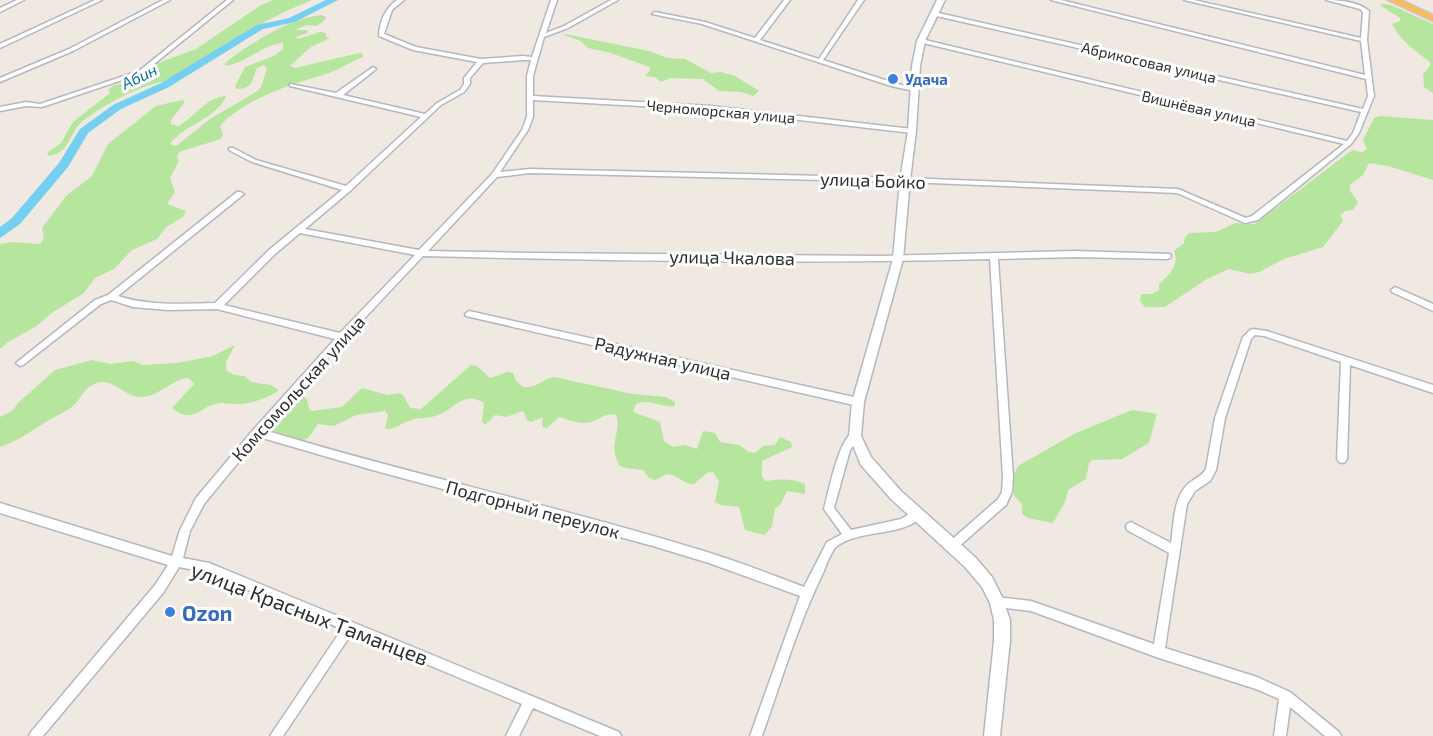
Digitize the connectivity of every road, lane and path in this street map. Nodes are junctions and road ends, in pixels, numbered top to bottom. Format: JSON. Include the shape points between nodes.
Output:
{"nodes":[{"id":1,"x":21,"y":0,"type":"edge"},
{"id":2,"x":99,"y":0,"type":"edge"},
{"id":3,"x":167,"y":0,"type":"edge"},
{"id":4,"x":230,"y":0,"type":"edge"},
{"id":5,"x":401,"y":0,"type":"edge"},
{"id":6,"x":554,"y":0,"type":"edge"},
{"id":7,"x":615,"y":0,"type":"edge"},
{"id":8,"x":787,"y":0,"type":"edge"},
{"id":9,"x":861,"y":0,"type":"edge"},
{"id":10,"x":941,"y":0,"type":"edge"},
{"id":11,"x":1054,"y":0,"type":"edge"},
{"id":12,"x":1187,"y":0,"type":"edge"},
{"id":13,"x":1329,"y":0,"type":"edge"},
{"id":14,"x":1393,"y":0,"type":"edge"},
{"id":15,"x":0,"y":10,"type":"edge"},
{"id":16,"x":655,"y":14,"type":"dead end"},
{"id":17,"x":934,"y":14,"type":"junction"},
{"id":18,"x":1433,"y":18,"type":"edge"},
{"id":19,"x":542,"y":36,"type":"junction"},
{"id":20,"x":757,"y":40,"type":"junction"},
{"id":21,"x":1364,"y":40,"type":"junction"},
{"id":22,"x":921,"y":42,"type":"junction"},
{"id":23,"x":0,"y":46,"type":"edge"},
{"id":24,"x":534,"y":59,"type":"junction"},
{"id":25,"x":481,"y":61,"type":"junction"},
{"id":26,"x":820,"y":61,"type":"junction"},
{"id":27,"x":373,"y":69,"type":"dead end"},
{"id":28,"x":1368,"y":78,"type":"junction"},
{"id":29,"x":0,"y":80,"type":"edge"},
{"id":30,"x":292,"y":85,"type":"dead end"},
{"id":31,"x":914,"y":89,"type":"junction"},
{"id":32,"x":337,"y":96,"type":"junction"},
{"id":33,"x":530,"y":98,"type":"junction"},
{"id":34,"x":0,"y":109,"type":"edge"},
{"id":35,"x":1365,"y":111,"type":"junction"},
{"id":36,"x":426,"y":116,"type":"junction"},
{"id":37,"x":912,"y":131,"type":"junction"},
{"id":38,"x":1349,"y":143,"type":"junction"},
{"id":39,"x":231,"y":149,"type":"dead end"},
{"id":40,"x":495,"y":175,"type":"junction"},
{"id":41,"x":905,"y":180,"type":"junction"},
{"id":42,"x":347,"y":189,"type":"junction"},
{"id":43,"x":240,"y":194,"type":"dead end"},
{"id":44,"x":299,"y":230,"type":"junction"},
{"id":45,"x":420,"y":253,"type":"junction"},
{"id":46,"x":994,"y":256,"type":"junction"},
{"id":47,"x":1167,"y":256,"type":"dead end"},
{"id":48,"x":898,"y":259,"type":"junction"},
{"id":49,"x":1395,"y":290,"type":"dead end"},
{"id":50,"x":111,"y":297,"type":"junction"},
{"id":51,"x":217,"y":306,"type":"junction"},
{"id":52,"x":1433,"y":308,"type":"edge"},
{"id":53,"x":469,"y":314,"type":"dead end"},
{"id":54,"x":342,"y":337,"type":"junction"},
{"id":55,"x":1346,"y":360,"type":"junction"},
{"id":56,"x":20,"y":363,"type":"dead end"},
{"id":57,"x":1433,"y":389,"type":"edge"},
{"id":58,"x":858,"y":402,"type":"junction"},
{"id":59,"x":257,"y":432,"type":"junction"},
{"id":60,"x":855,"y":436,"type":"junction"},
{"id":61,"x":1342,"y":459,"type":"dead end"},
{"id":62,"x":2,"y":511,"type":"edge"},
{"id":63,"x":918,"y":514,"type":"junction"},
{"id":64,"x":1131,"y":527,"type":"dead end"},
{"id":65,"x":849,"y":535,"type":"junction"},
{"id":66,"x":952,"y":546,"type":"junction"},
{"id":67,"x":1174,"y":550,"type":"junction"},
{"id":68,"x":176,"y":562,"type":"junction"},
{"id":69,"x":807,"y":593,"type":"junction"},
{"id":70,"x":997,"y":602,"type":"junction"},
{"id":71,"x":350,"y":627,"type":"junction"},
{"id":72,"x":1159,"y":652,"type":"junction"},
{"id":73,"x":1286,"y":696,"type":"junction"},
{"id":74,"x":530,"y":701,"type":"junction"},
{"id":75,"x":35,"y":736,"type":"edge"},
{"id":76,"x":276,"y":736,"type":"edge"},
{"id":77,"x":512,"y":736,"type":"edge"},
{"id":78,"x":615,"y":736,"type":"edge"},
{"id":79,"x":756,"y":736,"type":"edge"},
{"id":80,"x":992,"y":736,"type":"edge"},
{"id":81,"x":1280,"y":736,"type":"edge"},
{"id":82,"x":1335,"y":736,"type":"edge"}],
"edges":[{"from":1,"to":15,"type":"street"},
{"from":2,"to":23,"type":"street"},
{"from":3,"to":29,"type":"street","via":[[71,50]]},
{"from":4,"to":34,"type":"street","via":[[141,72],[40,106],[26,104]]},
{"from":5,"to":25,"type":"street","via":[[388,10],[381,35],[415,49]]},
{"from":6,"to":19,"type":"street","name":"Комсомольская улица"},
{"from":7,"to":19,"type":"street"},
{"from":8,"to":20,"type":"street"},
{"from":9,"to":26,"type":"street"},
{"from":10,"to":17,"type":"main road"},
{"from":11,"to":28,"type":"street"},
{"from":12,"to":21,"type":"street"},
{"from":13,"to":21,"type":"street","via":[[1366,11]]},
{"from":14,"to":18,"type":"highway"},
{"from":16,"to":20,"type":"street","via":[[703,23]]},
{"from":17,"to":22,"type":"main road"},
{"from":17,"to":35,"type":"street","name":"Абрикосовая улица"},
{"from":19,"to":24,"type":"street","name":"Комсомольская улица"},
{"from":20,"to":26,"type":"street"},
{"from":21,"to":28,"type":"street"},
{"from":22,"to":31,"type":"main road"},
{"from":22,"to":38,"type":"street","name":"Вишнёвая улица"},
{"from":24,"to":25,"type":"street"},
{"from":24,"to":33,"type":"street","name":"Комсомольская улица"},
{"from":25,"to":36,"type":"street","via":[[466,78],[462,91]]},
{"from":26,"to":31,"type":"street"},
{"from":27,"to":32,"type":"street"},
{"from":28,"to":35,"type":"street","via":[[1371,96]]},
{"from":30,"to":32,"type":"street"},
{"from":31,"to":37,"type":"main road"},
{"from":32,"to":36,"type":"street"},
{"from":33,"to":37,"type":"street","name":"Черноморская улица","via":[[721,109]]},
{"from":33,"to":40,"type":"street","name":"Комсомольская улица","via":[[525,130]]},
{"from":35,"to":38,"type":"street"},
{"from":36,"to":42,"type":"street"},
{"from":37,"to":41,"type":"main road"},
{"from":38,"to":41,"type":"street","name":"улица Бойко","via":[[1255,218],[1245,221],[1178,191]]},
{"from":39,"to":42,"type":"street","via":[[254,161]]},
{"from":40,"to":41,"type":"street","name":"улица Бойко","via":[[530,171]]},
{"from":40,"to":45,"type":"street","name":"Комсомольская улица"},
{"from":41,"to":48,"type":"main road"},
{"from":42,"to":44,"type":"street"},
{"from":43,"to":50,"type":"street"},
{"from":44,"to":45,"type":"street","name":"улица Чкалова"},
{"from":44,"to":51,"type":"street"},
{"from":45,"to":48,"type":"street","name":"улица Чкалова"},
{"from":45,"to":54,"type":"street","name":"Комсомольская улица"},
{"from":46,"to":47,"type":"street","name":"улица Чкалова"},
{"from":46,"to":48,"type":"street","name":"улица Чкалова"},
{"from":46,"to":66,"type":"street","via":[[1007,492],[1002,502]]},
{"from":48,"to":58,"type":"main road"},
{"from":49,"to":52,"type":"street"},
{"from":50,"to":51,"type":"street","via":[[168,307]]},
{"from":50,"to":56,"type":"street","via":[[98,302]]},
{"from":51,"to":54,"type":"street"},
{"from":53,"to":58,"type":"street","name":"Радужная улица"},
{"from":54,"to":59,"type":"street","name":"Комсомольская улица"},
{"from":55,"to":57,"type":"street"},
{"from":55,"to":61,"type":"street"},
{"from":55,"to":67,"type":"street","via":[[1264,333],[1253,332],[1247,337],[1220,418],[1211,470],[1191,488],[1182,503]]},
{"from":58,"to":60,"type":"main road"},
{"from":59,"to":68,"type":"street","name":"Комсомольская улица","via":[[200,501],[185,530]]},
{"from":59,"to":69,"type":"street","name":"Подгорный переулок","via":[[637,537]]},
{"from":60,"to":63,"type":"main road","via":[[866,461]]},
{"from":60,"to":65,"type":"street","via":[[845,450],[829,508]]},
{"from":62,"to":68,"type":"street","name":"улица Красных Таманцев"},
{"from":63,"to":65,"type":"street","via":[[903,523]]},
{"from":63,"to":66,"type":"main road"},
{"from":64,"to":67,"type":"street"},
{"from":65,"to":69,"type":"street","via":[[831,545]]},
{"from":66,"to":70,"type":"main road","via":[[987,582]]},
{"from":67,"to":72,"type":"street"},
{"from":68,"to":71,"type":"street","name":"улица Красных Таманцев","via":[[205,567]]},
{"from":68,"to":75,"type":"street","name":"Комсомольская улица","via":[[159,589]]},
{"from":69,"to":79,"type":"street"},
{"from":70,"to":72,"type":"street","via":[[1031,606]]},
{"from":70,"to":80,"type":"main road","via":[[1002,641]]},
{"from":71,"to":74,"type":"street","name":"улица Красных Таманцев"},
{"from":71,"to":76,"type":"street"},
{"from":72,"to":73,"type":"street","via":[[1257,682]]},
{"from":73,"to":81,"type":"street"},
{"from":73,"to":82,"type":"street"},
{"from":74,"to":77,"type":"street"},
{"from":74,"to":78,"type":"street","name":"улица Красных Таманцев"}]}
